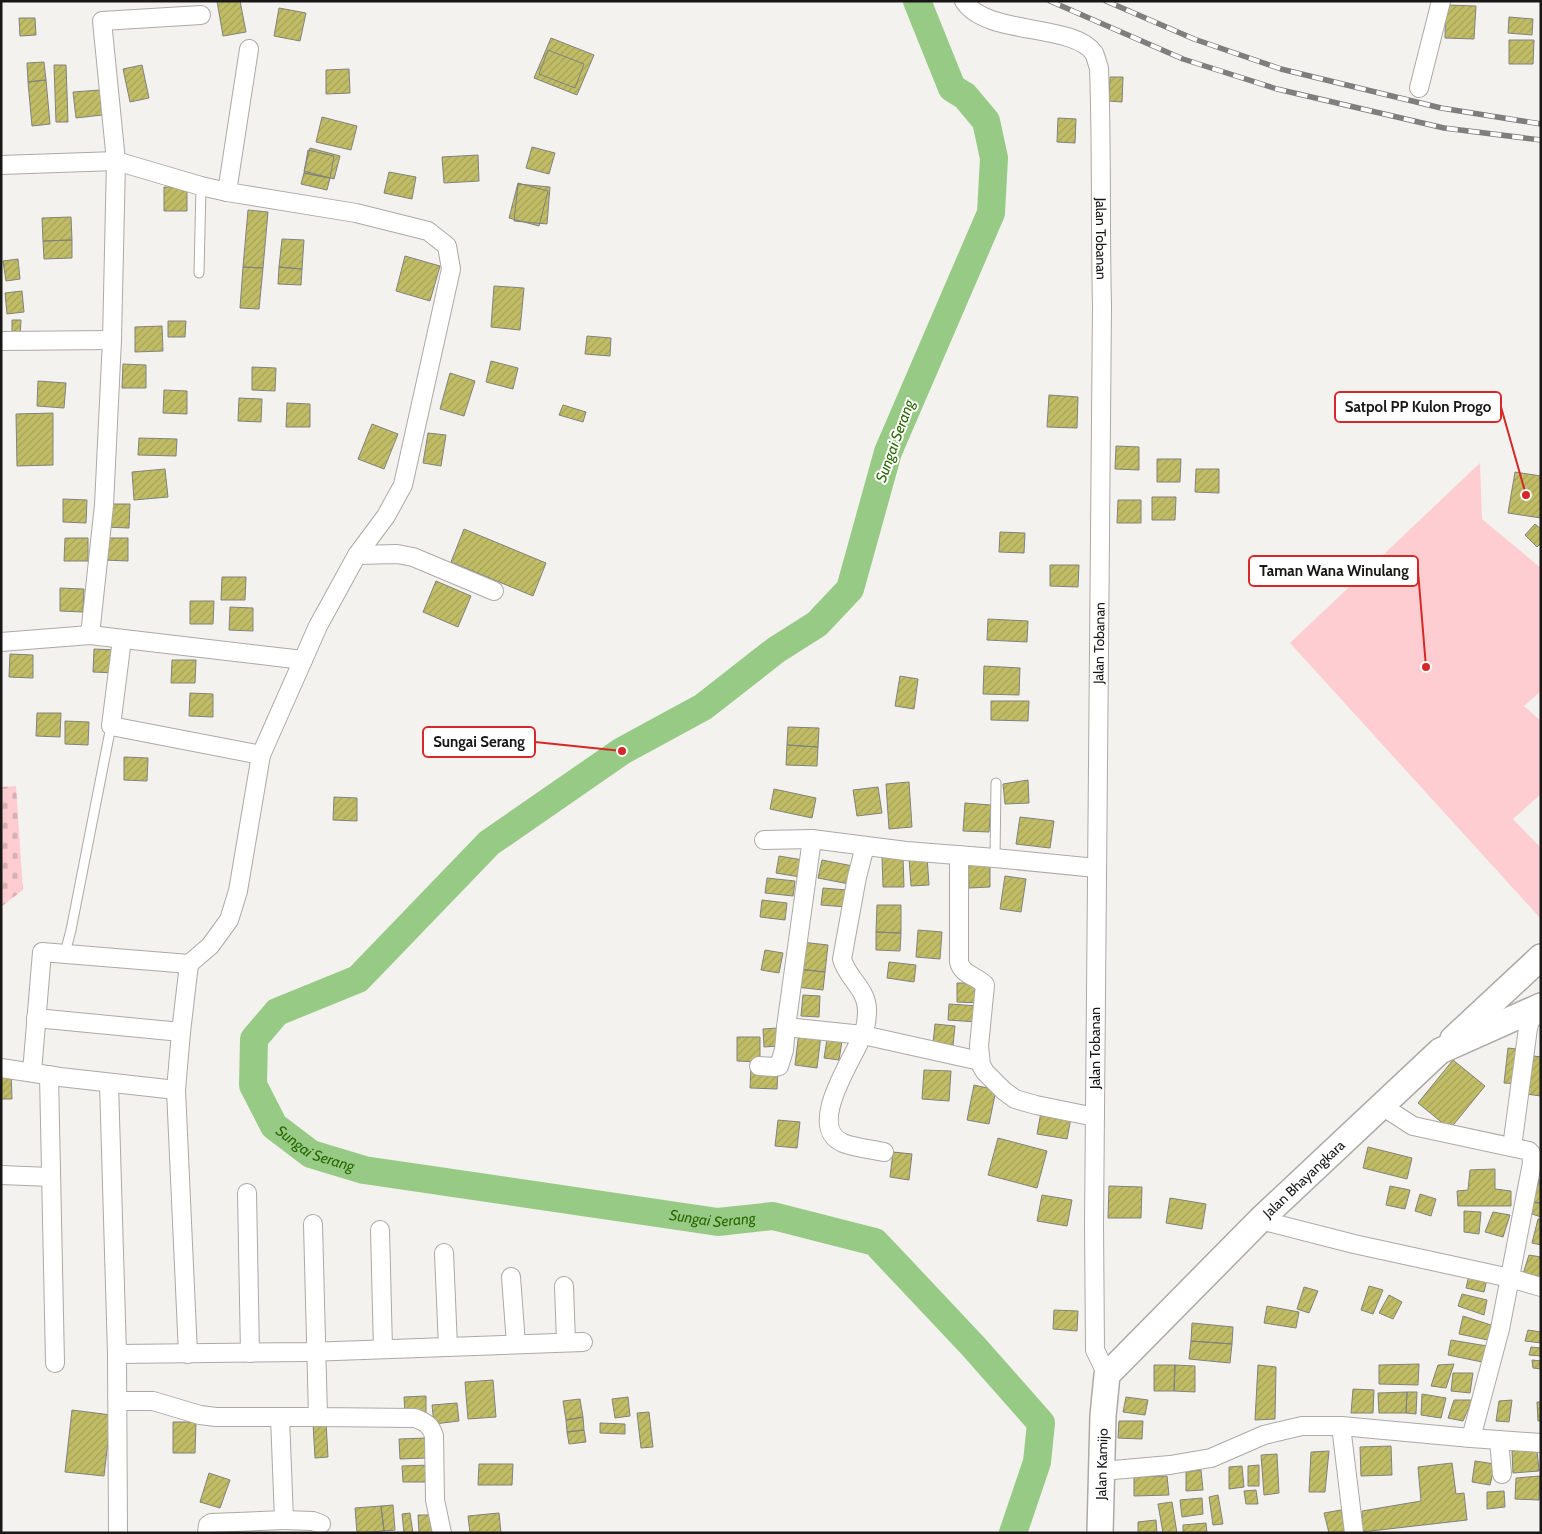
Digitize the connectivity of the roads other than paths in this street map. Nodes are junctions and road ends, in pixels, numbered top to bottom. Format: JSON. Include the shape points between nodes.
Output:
{"nodes":[{"id":1,"x":964,"y":1,"type":"edge"},
{"id":2,"x":1441,"y":1,"type":"edge"},
{"id":3,"x":201,"y":15,"type":"dead end"},
{"id":4,"x":249,"y":49,"type":"dead end"},
{"id":5,"x":1419,"y":88,"type":"dead end"},
{"id":6,"x":116,"y":162,"type":"junction"},
{"id":7,"x":1,"y":165,"type":"edge"},
{"id":8,"x":200,"y":186,"type":"junction"},
{"id":9,"x":227,"y":192,"type":"junction"},
{"id":10,"x":199,"y":273,"type":"dead end"},
{"id":11,"x":112,"y":340,"type":"junction"},
{"id":12,"x":1,"y":341,"type":"edge"},
{"id":13,"x":357,"y":555,"type":"junction"},
{"id":14,"x":494,"y":591,"type":"dead end"},
{"id":15,"x":90,"y":635,"type":"junction"},
{"id":16,"x":122,"y":639,"type":"junction"},
{"id":17,"x":1,"y":642,"type":"edge"},
{"id":18,"x":303,"y":660,"type":"junction"},
{"id":19,"x":111,"y":726,"type":"junction"},
{"id":20,"x":261,"y":755,"type":"junction"},
{"id":21,"x":996,"y":784,"type":"dead end"},
{"id":22,"x":812,"y":838,"type":"junction"},
{"id":23,"x":764,"y":840,"type":"dead end"},
{"id":24,"x":866,"y":846,"type":"junction"},
{"id":25,"x":959,"y":855,"type":"junction"},
{"id":26,"x":995,"y":858,"type":"junction"},
{"id":27,"x":1096,"y":868,"type":"junction"},
{"id":28,"x":65,"y":953,"type":"junction"},
{"id":29,"x":1541,"y":957,"type":"edge"},
{"id":30,"x":189,"y":964,"type":"junction"},
{"id":31,"x":1541,"y":1006,"type":"edge"},
{"id":32,"x":1541,"y":1010,"type":"edge"},
{"id":33,"x":36,"y":1018,"type":"junction"},
{"id":34,"x":786,"y":1027,"type":"junction"},
{"id":35,"x":181,"y":1032,"type":"junction"},
{"id":36,"x":863,"y":1035,"type":"junction"},
{"id":37,"x":1440,"y":1052,"type":"junction"},
{"id":38,"x":980,"y":1061,"type":"junction"},
{"id":39,"x":759,"y":1066,"type":"dead end"},
{"id":40,"x":1,"y":1068,"type":"edge"},
{"id":41,"x":40,"y":1074,"type":"junction"},
{"id":42,"x":109,"y":1082,"type":"junction"},
{"id":43,"x":176,"y":1090,"type":"junction"},
{"id":44,"x":1382,"y":1106,"type":"junction"},
{"id":45,"x":1095,"y":1117,"type":"junction"},
{"id":46,"x":1512,"y":1147,"type":"junction"},
{"id":47,"x":884,"y":1152,"type":"dead end"},
{"id":48,"x":1,"y":1175,"type":"edge"},
{"id":49,"x":51,"y":1176,"type":"junction"},
{"id":50,"x":247,"y":1193,"type":"dead end"},
{"id":51,"x":1260,"y":1220,"type":"junction"},
{"id":52,"x":313,"y":1224,"type":"dead end"},
{"id":53,"x":380,"y":1230,"type":"dead end"},
{"id":54,"x":444,"y":1253,"type":"dead end"},
{"id":55,"x":511,"y":1277,"type":"dead end"},
{"id":56,"x":1510,"y":1278,"type":"junction"},
{"id":57,"x":564,"y":1286,"type":"dead end"},
{"id":58,"x":1541,"y":1287,"type":"edge"},
{"id":59,"x":516,"y":1344,"type":"junction"},
{"id":60,"x":448,"y":1347,"type":"junction"},
{"id":61,"x":383,"y":1349,"type":"junction"},
{"id":62,"x":316,"y":1352,"type":"junction"},
{"id":63,"x":250,"y":1353,"type":"junction"},
{"id":64,"x":117,"y":1354,"type":"junction"},
{"id":65,"x":188,"y":1354,"type":"junction"},
{"id":66,"x":55,"y":1363,"type":"dead end"},
{"id":67,"x":1106,"y":1385,"type":"junction"},
{"id":68,"x":118,"y":1401,"type":"junction"},
{"id":69,"x":318,"y":1416,"type":"junction"},
{"id":70,"x":280,"y":1417,"type":"junction"},
{"id":71,"x":1341,"y":1426,"type":"junction"},
{"id":72,"x":1471,"y":1438,"type":"junction"},
{"id":73,"x":1499,"y":1440,"type":"junction"},
{"id":74,"x":1541,"y":1443,"type":"edge"},
{"id":75,"x":1102,"y":1471,"type":"junction"},
{"id":76,"x":1502,"y":1474,"type":"dead end"},
{"id":77,"x":284,"y":1520,"type":"junction"},
{"id":78,"x":321,"y":1524,"type":"dead end"},
{"id":79,"x":118,"y":1533,"type":"edge"},
{"id":80,"x":207,"y":1533,"type":"edge"},
{"id":81,"x":442,"y":1533,"type":"edge"},
{"id":82,"x":1100,"y":1533,"type":"edge"},
{"id":83,"x":1354,"y":1533,"type":"edge"}],
"edges":[{"from":1,"to":27,"type":"street","name":"Jalan Tobanan","via":[[968,8],[987,19],[1077,40],[1094,53],[1098,68],[1102,305]]},
{"from":2,"to":5,"type":"street"},
{"from":3,"to":6,"type":"street","via":[[102,21]]},
{"from":4,"to":9,"type":"street"},
{"from":6,"to":7,"type":"street"},
{"from":6,"to":8,"type":"street"},
{"from":6,"to":11,"type":"street"},
{"from":8,"to":9,"type":"street"},
{"from":8,"to":10,"type":"lane"},
{"from":9,"to":13,"type":"street","via":[[410,226],[428,231],[447,246],[451,268],[403,485],[386,516]]},
{"from":11,"to":12,"type":"street"},
{"from":11,"to":15,"type":"street","via":[[104,505]]},
{"from":13,"to":14,"type":"street","via":[[413,557]]},
{"from":13,"to":18,"type":"street"},
{"from":15,"to":16,"type":"street"},
{"from":15,"to":17,"type":"street"},
{"from":16,"to":18,"type":"street"},
{"from":16,"to":19,"type":"street"},
{"from":18,"to":20,"type":"street"},
{"from":19,"to":20,"type":"street"},
{"from":19,"to":28,"type":"lane"},
{"from":20,"to":30,"type":"street","via":[[234,906],[220,935]]},
{"from":21,"to":26,"type":"lane"},
{"from":22,"to":23,"type":"street"},
{"from":22,"to":24,"type":"street"},
{"from":22,"to":34,"type":"street"},
{"from":24,"to":25,"type":"street"},
{"from":24,"to":36,"type":"street","via":[[842,959],[865,998],[867,1008]]},
{"from":25,"to":26,"type":"street"},
{"from":25,"to":38,"type":"street","via":[[959,962],[963,971],[985,985]]},
{"from":26,"to":27,"type":"street"},
{"from":27,"to":45,"type":"street","name":"Jalan Tobanan"},
{"from":28,"to":30,"type":"street"},
{"from":28,"to":33,"type":"street","via":[[41,953]]},
{"from":29,"to":37,"type":"main road"},
{"from":30,"to":35,"type":"street"},
{"from":31,"to":37,"type":"main road","name":"Jalan Bhayangkara"},
{"from":32,"to":46,"type":"street","via":[[1528,1028]]},
{"from":33,"to":35,"type":"street"},
{"from":33,"to":41,"type":"street"},
{"from":34,"to":36,"type":"street"},
{"from":34,"to":39,"type":"street","via":[[779,1066]]},
{"from":35,"to":43,"type":"street"},
{"from":36,"to":38,"type":"street"},
{"from":36,"to":47,"type":"street","via":[[833,1095],[830,1128],[833,1136],[842,1143]]},
{"from":37,"to":44,"type":"main road","name":"Jalan Bhayangkara"},
{"from":38,"to":45,"type":"street","via":[[985,1072],[1015,1099]]},
{"from":40,"to":41,"type":"street"},
{"from":41,"to":42,"type":"street"},
{"from":41,"to":49,"type":"street"},
{"from":42,"to":43,"type":"street"},
{"from":42,"to":64,"type":"street"},
{"from":43,"to":65,"type":"street"},
{"from":44,"to":46,"type":"street","via":[[1413,1126]]},
{"from":44,"to":51,"type":"main road","name":"Jalan Bhayangkara"},
{"from":45,"to":67,"type":"street","name":"Jalan Tobanan","via":[[1095,1350]]},
{"from":46,"to":56,"type":"street","via":[[1528,1151],[1532,1158]]},
{"from":48,"to":49,"type":"street"},
{"from":49,"to":66,"type":"street"},
{"from":50,"to":63,"type":"street"},
{"from":51,"to":56,"type":"street"},
{"from":51,"to":67,"type":"main road","name":"Jalan Bhayangkara"},
{"from":52,"to":62,"type":"street"},
{"from":53,"to":61,"type":"street"},
{"from":54,"to":60,"type":"street"},
{"from":55,"to":59,"type":"street"},
{"from":56,"to":58,"type":"street"},
{"from":56,"to":72,"type":"street"},
{"from":57,"to":59,"type":"street","via":[[574,1342]]},
{"from":59,"to":60,"type":"street"},
{"from":60,"to":61,"type":"street"},
{"from":61,"to":62,"type":"street"},
{"from":62,"to":63,"type":"street"},
{"from":62,"to":69,"type":"street"},
{"from":63,"to":65,"type":"street"},
{"from":64,"to":65,"type":"street"},
{"from":64,"to":68,"type":"street"},
{"from":67,"to":75,"type":"main road","name":"Jalan Kamijo"},
{"from":68,"to":70,"type":"street","via":[[153,1401],[216,1417]]},
{"from":68,"to":79,"type":"street"},
{"from":69,"to":70,"type":"street"},
{"from":69,"to":81,"type":"street","via":[[416,1418],[432,1428],[435,1500]]},
{"from":70,"to":77,"type":"street"},
{"from":71,"to":72,"type":"street"},
{"from":71,"to":75,"type":"street","via":[[1302,1426],[1264,1435],[1211,1458]]},
{"from":71,"to":83,"type":"street"},
{"from":72,"to":73,"type":"street"},
{"from":73,"to":74,"type":"street"},
{"from":73,"to":76,"type":"street"},
{"from":75,"to":82,"type":"main road","name":"Jalan Kamijo"},
{"from":77,"to":78,"type":"street"},
{"from":77,"to":80,"type":"street","via":[[211,1523]]}]}
